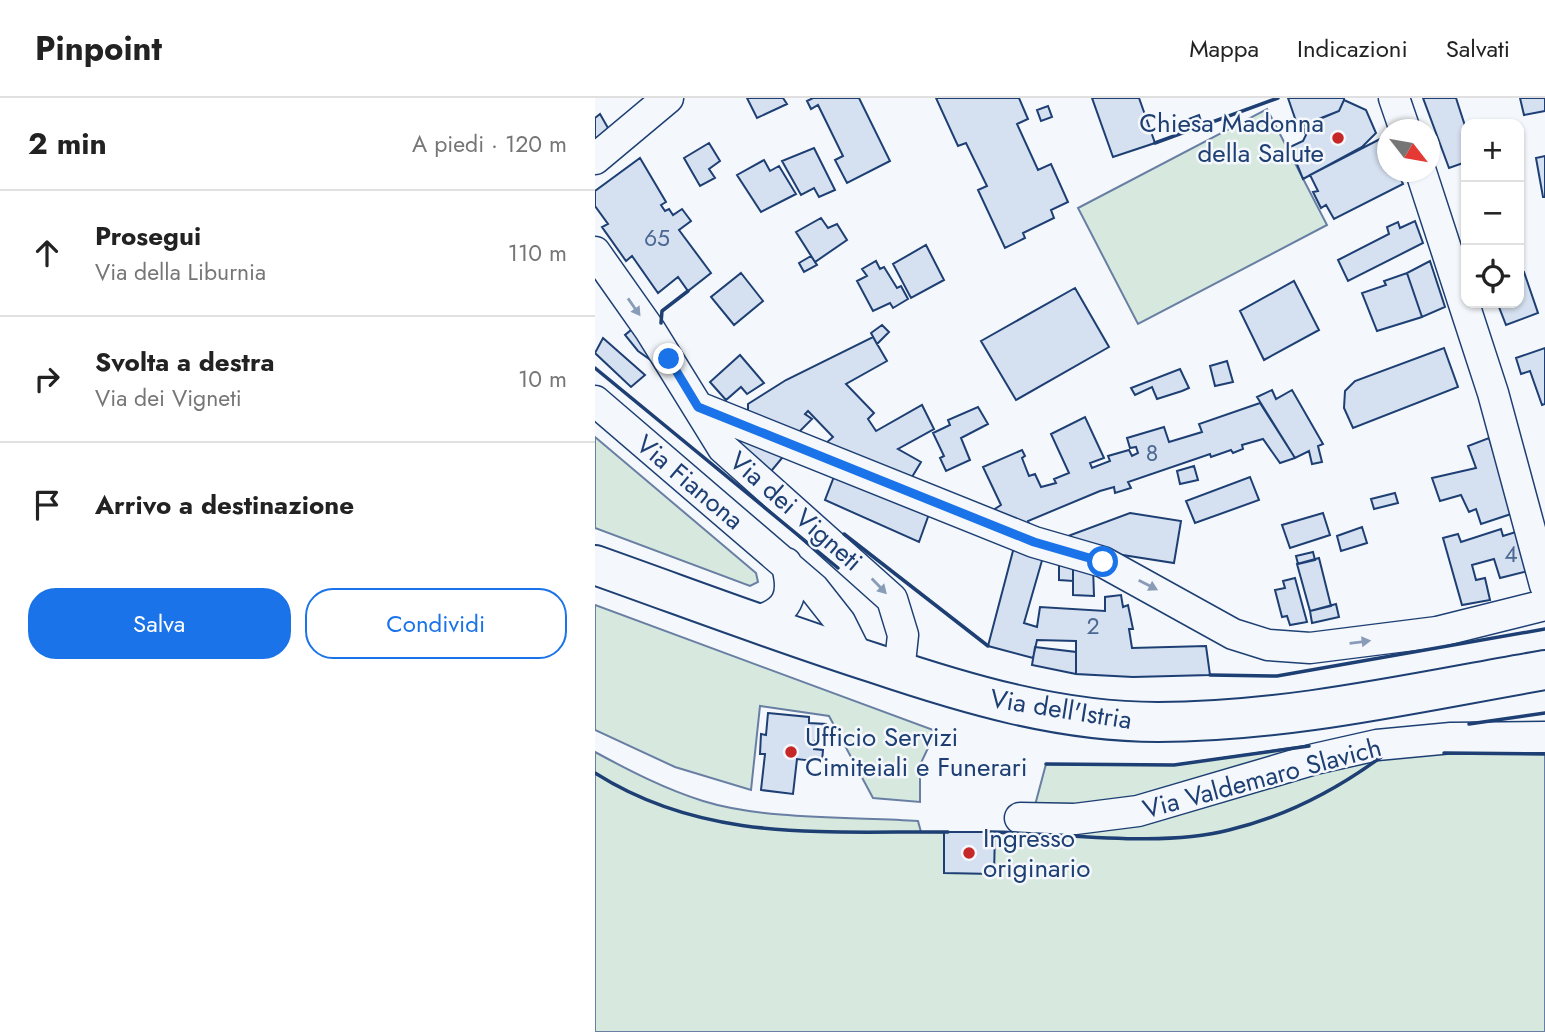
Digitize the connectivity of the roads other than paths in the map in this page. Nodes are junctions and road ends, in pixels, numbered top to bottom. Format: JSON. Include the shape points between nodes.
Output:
{"nodes":[{"id":1,"x":668,"y":98,"type":"edge"},
{"id":2,"x":1394,"y":98,"type":"edge"},
{"id":3,"x":1401,"y":119,"type":"edge"},
{"id":4,"x":595,"y":159,"type":"edge"},
{"id":5,"x":1424,"y":182,"type":"edge"},
{"id":6,"x":595,"y":252,"type":"edge"},
{"id":7,"x":595,"y":401,"type":"edge"},
{"id":8,"x":698,"y":407,"type":"junction"},
{"id":9,"x":786,"y":563,"type":"junction"},
{"id":10,"x":595,"y":565,"type":"edge"},
{"id":11,"x":1545,"y":584,"type":"edge"},
{"id":12,"x":1545,"y":605,"type":"edge"},
{"id":13,"x":754,"y":622,"type":"junction"},
{"id":14,"x":858,"y":658,"type":"junction"},
{"id":15,"x":1545,"y":670,"type":"edge"},
{"id":16,"x":899,"y":672,"type":"junction"},
{"id":17,"x":1545,"y":737,"type":"edge"},
{"id":18,"x":1020,"y":818,"type":"dead end"}],
"edges":[{"from":1,"to":4,"type":"street"},
{"from":2,"to":3,"type":"street"},
{"from":5,"to":11,"type":"street","via":[[1493,393]]},
{"from":6,"to":8,"type":"street","name":"Via dei Vigneti","one_way":true},
{"from":7,"to":9,"type":"street","name":"Via Fianona"},
{"from":8,"to":12,"type":"street","one_way":true,"via":[[1034,542],[1103,562],[1233,634],[1268,645],[1310,648],[1437,632]]},
{"from":8,"to":16,"type":"street","name":"Via dei Vigneti","one_way":true,"via":[[723,448],[741,467],[892,599],[903,635]]},
{"from":9,"to":13,"type":"street","via":[[789,596],[782,609]]},
{"from":9,"to":14,"type":"street","name":"Via Fianona","via":[[840,622]]},
{"from":10,"to":13,"type":"main road","name":"Via dell'Istria"},
{"from":13,"to":14,"type":"main road","name":"Via dell'Istria"},
{"from":14,"to":16,"type":"main road","name":"Via dell'Istria"},
{"from":15,"to":16,"type":"main road","name":"Via dell'Istria","via":[[1308,711],[1157,722],[1081,718],[1003,702]]},
{"from":17,"to":18,"type":"street","name":"Via Valdemaro Slavich","via":[[1377,745],[1138,811],[1075,819]]}]}
